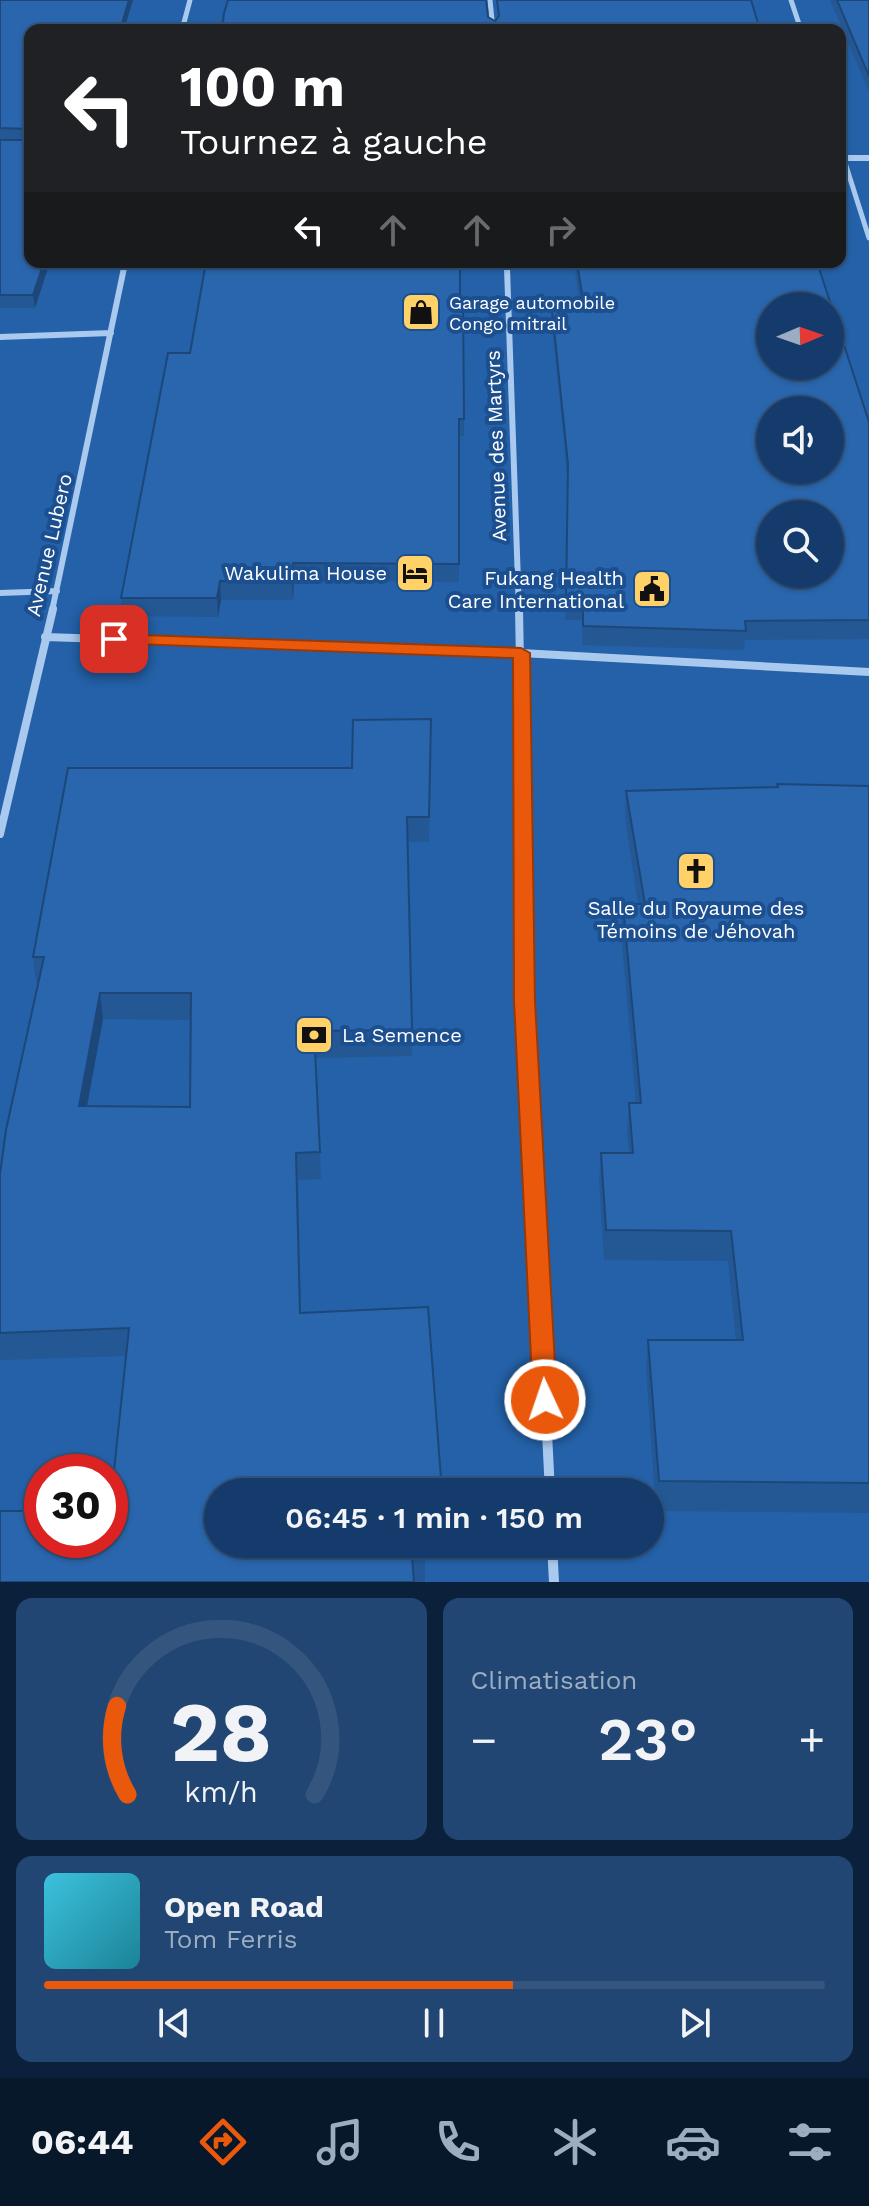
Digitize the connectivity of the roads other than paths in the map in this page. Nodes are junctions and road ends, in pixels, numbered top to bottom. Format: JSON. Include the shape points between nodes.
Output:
{"nodes":[{"id":1,"x":190,"y":0,"type":"edge"},
{"id":2,"x":490,"y":0,"type":"edge"},
{"id":3,"x":791,"y":0,"type":"edge"},
{"id":4,"x":184,"y":24,"type":"edge"},
{"id":5,"x":492,"y":24,"type":"edge"},
{"id":6,"x":799,"y":24,"type":"edge"},
{"id":7,"x":846,"y":155,"type":"edge"},
{"id":8,"x":869,"y":158,"type":"edge"},
{"id":9,"x":846,"y":169,"type":"edge"},
{"id":10,"x":869,"y":238,"type":"edge"},
{"id":11,"x":124,"y":268,"type":"edge"},
{"id":12,"x":507,"y":268,"type":"edge"},
{"id":13,"x":111,"y":333,"type":"junction"},
{"id":14,"x":0,"y":337,"type":"edge"},
{"id":15,"x":57,"y":591,"type":"junction"},
{"id":16,"x":0,"y":593,"type":"edge"},
{"id":17,"x":45,"y":637,"type":"junction"},
{"id":18,"x":521,"y":653,"type":"junction"},
{"id":19,"x":869,"y":672,"type":"edge"},
{"id":20,"x":0,"y":834,"type":"edge"},
{"id":21,"x":549,"y":1478,"type":"edge"},
{"id":22,"x":553,"y":1558,"type":"edge"},
{"id":23,"x":554,"y":1582,"type":"edge"}],
"edges":[{"from":1,"to":4,"type":"street"},
{"from":2,"to":5,"type":"street"},
{"from":3,"to":6,"type":"street"},
{"from":7,"to":8,"type":"street"},
{"from":9,"to":10,"type":"street"},
{"from":11,"to":13,"type":"street","name":"Avenue Lubero"},
{"from":12,"to":18,"type":"street","name":"Avenue des Martyrs"},
{"from":13,"to":14,"type":"street"},
{"from":13,"to":15,"type":"street","name":"Avenue Lubero"},
{"from":15,"to":16,"type":"street"},
{"from":15,"to":17,"type":"street","name":"Avenue Lubero"},
{"from":17,"to":18,"type":"street"},
{"from":17,"to":20,"type":"street","name":"Avenue Lubero"},
{"from":18,"to":19,"type":"street"},
{"from":18,"to":21,"type":"street","name":"Avenue des Martyrs","via":[[525,1001]]},
{"from":22,"to":23,"type":"street"}]}
